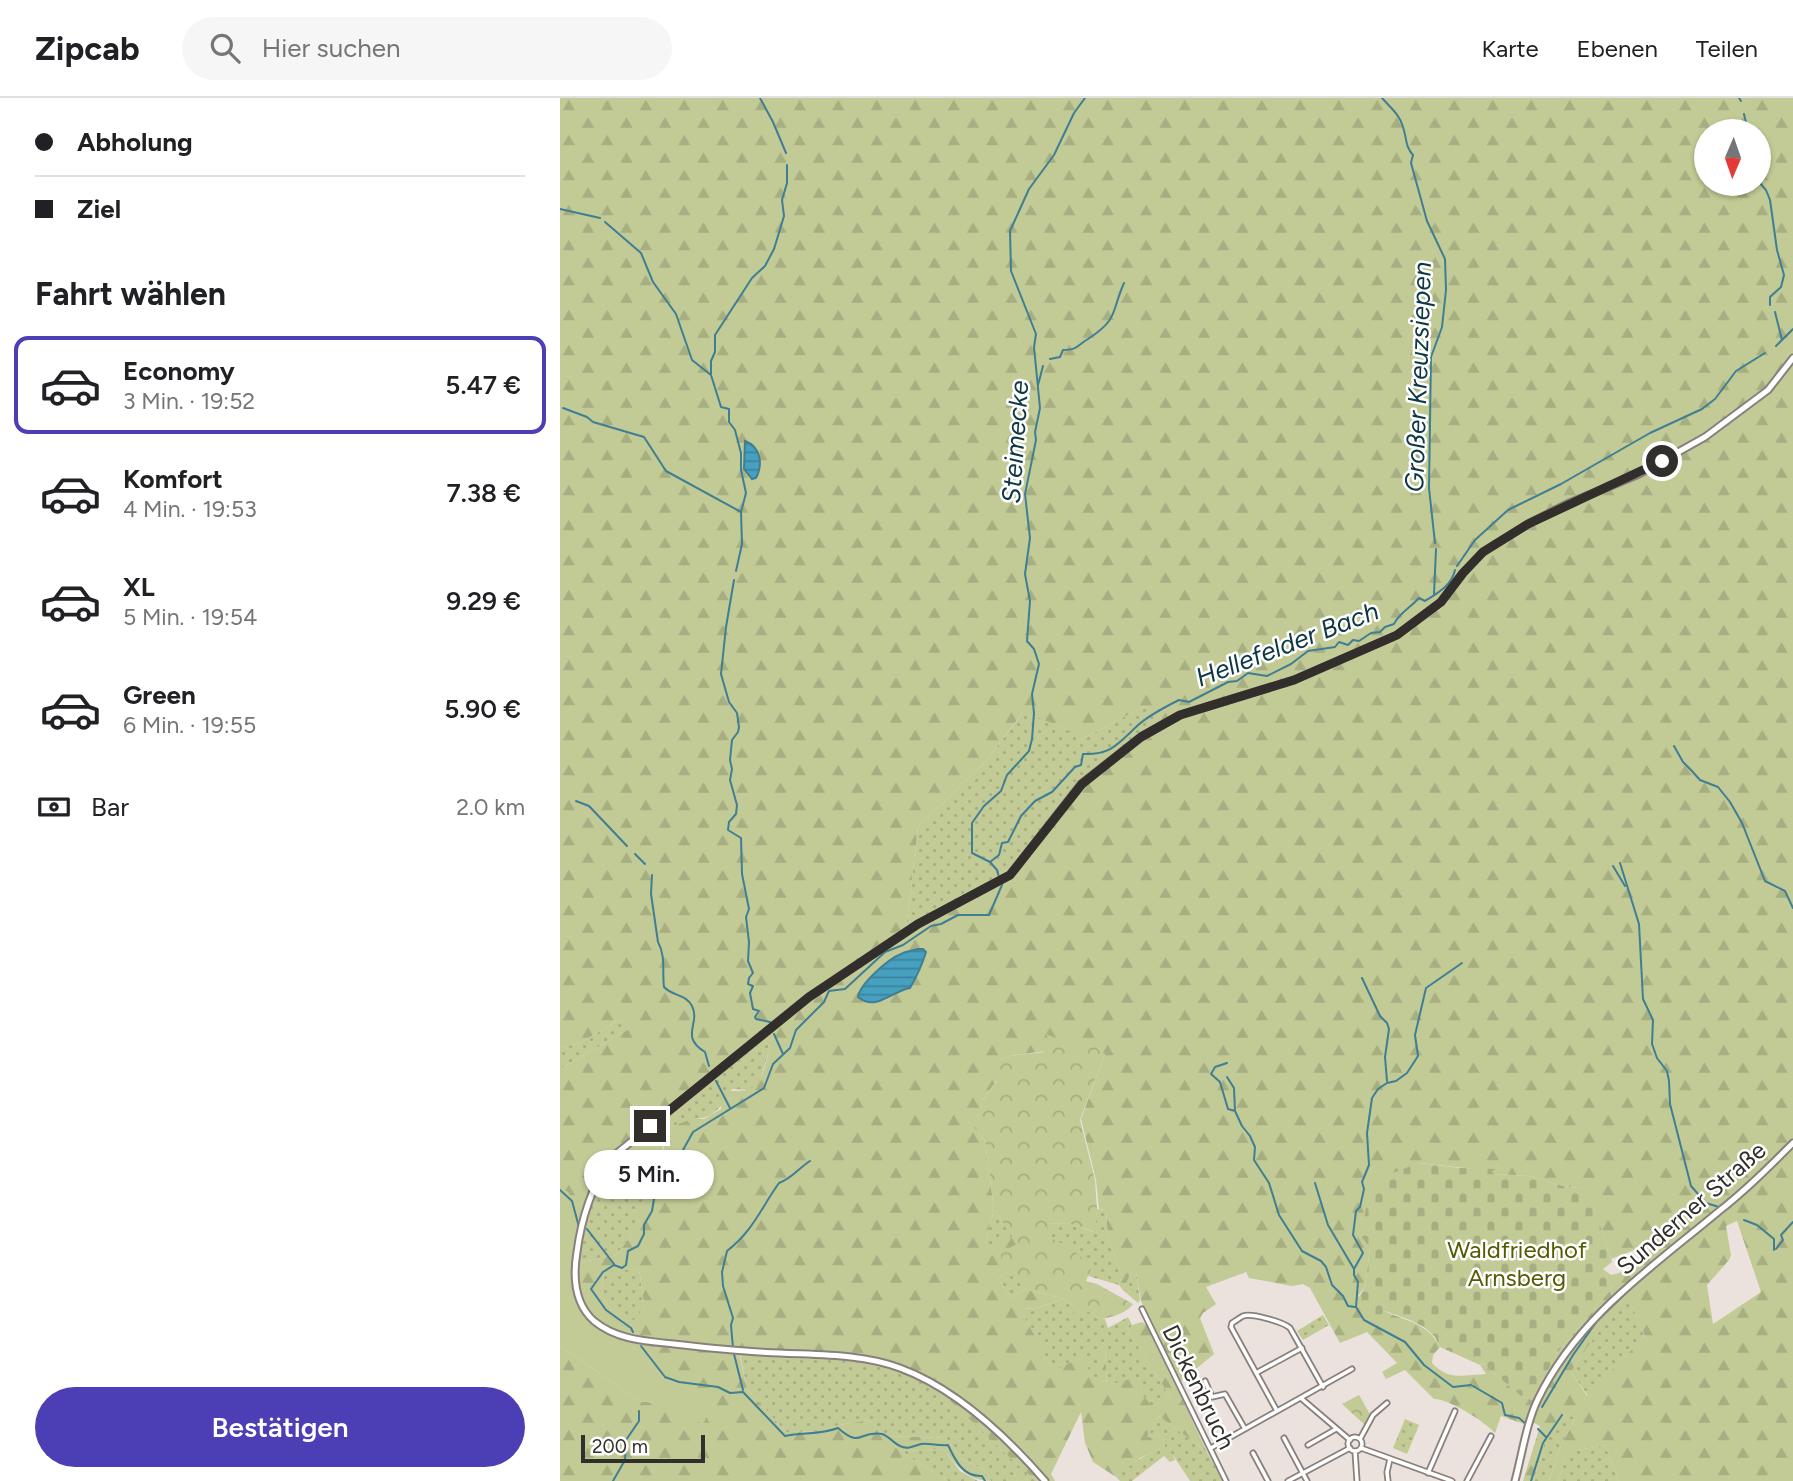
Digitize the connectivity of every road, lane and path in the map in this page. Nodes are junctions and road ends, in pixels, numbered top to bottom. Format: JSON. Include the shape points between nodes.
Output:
{"nodes":[{"id":1,"x":1793,"y":358,"type":"edge"},
{"id":2,"x":1793,"y":1143,"type":"edge"},
{"id":3,"x":1142,"y":1309,"type":"dead end"},
{"id":4,"x":1301,"y":1348,"type":"junction"},
{"id":5,"x":1352,"y":1369,"type":"dead end"},
{"id":6,"x":1256,"y":1373,"type":"junction"},
{"id":7,"x":1205,"y":1381,"type":"dead end"},
{"id":8,"x":1322,"y":1387,"type":"junction"},
{"id":9,"x":1302,"y":1399,"type":"junction"},
{"id":10,"x":1387,"y":1403,"type":"dead end"},
{"id":11,"x":1455,"y":1410,"type":"dead end"},
{"id":12,"x":1277,"y":1411,"type":"junction"},
{"id":13,"x":1245,"y":1429,"type":"junction"},
{"id":14,"x":1336,"y":1429,"type":"junction"},
{"id":15,"x":1491,"y":1436,"type":"dead end"},
{"id":16,"x":1284,"y":1438,"type":"dead end"},
{"id":17,"x":1360,"y":1439,"type":"junction"},
{"id":18,"x":1350,"y":1440,"type":"junction"},
{"id":19,"x":1308,"y":1444,"type":"dead end"},
{"id":20,"x":1349,"y":1448,"type":"junction"},
{"id":21,"x":1361,"y":1448,"type":"junction"},
{"id":22,"x":1210,"y":1449,"type":"junction"},
{"id":23,"x":1355,"y":1451,"type":"junction"},
{"id":24,"x":1253,"y":1453,"type":"dead end"},
{"id":25,"x":1390,"y":1459,"type":"junction"},
{"id":26,"x":1303,"y":1473,"type":"junction"},
{"id":27,"x":1428,"y":1473,"type":"junction"},
{"id":28,"x":1045,"y":1481,"type":"edge"},
{"id":29,"x":1226,"y":1481,"type":"edge"},
{"id":30,"x":1268,"y":1481,"type":"edge"},
{"id":31,"x":1288,"y":1481,"type":"edge"},
{"id":32,"x":1307,"y":1481,"type":"edge"},
{"id":33,"x":1357,"y":1481,"type":"edge"},
{"id":34,"x":1388,"y":1481,"type":"edge"},
{"id":35,"x":1452,"y":1481,"type":"edge"},
{"id":36,"x":1467,"y":1481,"type":"edge"},
{"id":37,"x":1515,"y":1481,"type":"edge"}],
"edges":[{"from":1,"to":28,"type":"main road","via":[[1768,390],[1705,437],[1639,474],[1528,524],[1483,552],[1441,602],[1397,635],[1294,680],[1180,715],[1141,737],[1082,784],[1010,875],[918,924],[809,997],[611,1158],[602,1171],[594,1185],[575,1264],[578,1293],[593,1320],[625,1338],[735,1351],[855,1357],[900,1368],[940,1387],[990,1424]]},
{"from":2,"to":37,"type":"main road","name":"Sunderner Straße","via":[[1732,1201],[1612,1300],[1576,1340],[1536,1403]]},
{"from":3,"to":22,"type":"street","name":"Dickenbruch"},
{"from":4,"to":6,"type":"street"},
{"from":4,"to":6,"type":"street","via":[[1286,1325],[1242,1317],[1231,1327]]},
{"from":4,"to":8,"type":"street"},
{"from":5,"to":8,"type":"street"},
{"from":6,"to":12,"type":"street"},
{"from":7,"to":13,"type":"street","via":[[1212,1396],[1225,1394]]},
{"from":8,"to":9,"type":"street"},
{"from":9,"to":12,"type":"street"},
{"from":9,"to":14,"type":"street"},
{"from":10,"to":17,"type":"street","via":[[1373,1415]]},
{"from":11,"to":27,"type":"street"},
{"from":12,"to":13,"type":"street"},
{"from":13,"to":22,"type":"street"},
{"from":14,"to":18,"type":"street"},
{"from":14,"to":19,"type":"street"},
{"from":15,"to":36,"type":"street"},
{"from":16,"to":26,"type":"street"},
{"from":17,"to":18,"type":"street"},
{"from":17,"to":21,"type":"street"},
{"from":18,"to":20,"type":"street"},
{"from":20,"to":23,"type":"street"},
{"from":20,"to":26,"type":"street"},
{"from":21,"to":23,"type":"street"},
{"from":21,"to":25,"type":"street"},
{"from":22,"to":29,"type":"street","name":"Dickenbruch"},
{"from":23,"to":33,"type":"street"},
{"from":24,"to":30,"type":"street"},
{"from":25,"to":27,"type":"street"},
{"from":25,"to":34,"type":"street"},
{"from":26,"to":31,"type":"street"},
{"from":26,"to":32,"type":"street"},
{"from":27,"to":35,"type":"street"}]}
